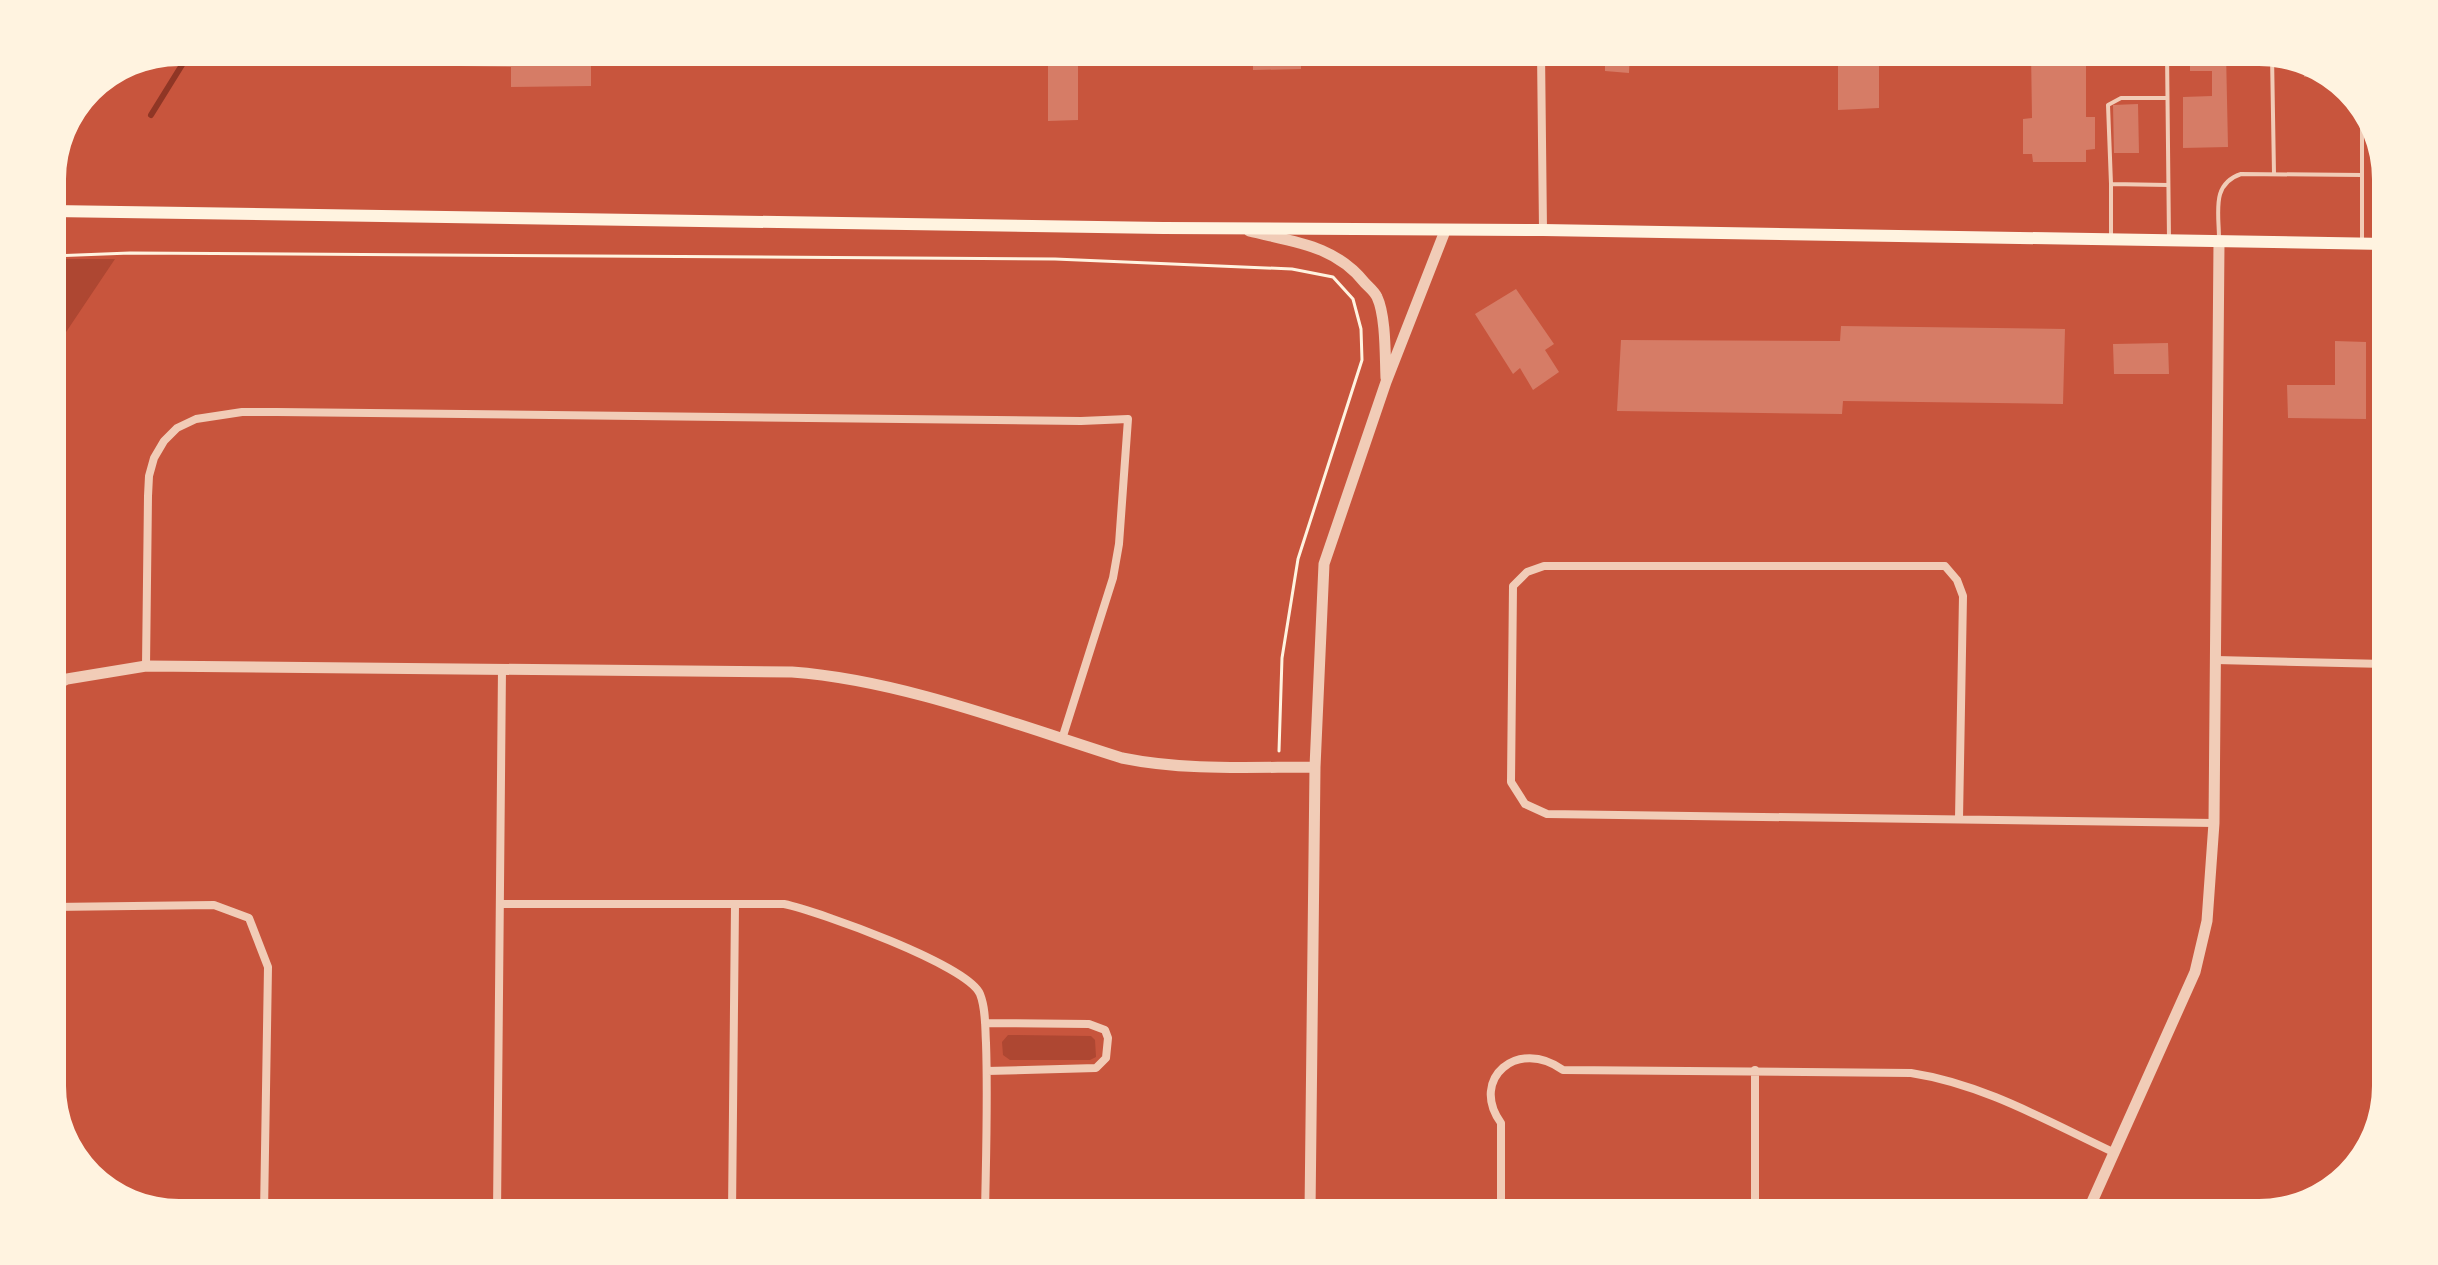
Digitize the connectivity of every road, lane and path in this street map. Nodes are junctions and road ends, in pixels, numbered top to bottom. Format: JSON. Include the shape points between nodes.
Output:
{"nodes":[{"id":1,"x":1541,"y":66,"type":"edge"},
{"id":2,"x":2167,"y":66,"type":"edge"},
{"id":3,"x":2272,"y":67,"type":"edge"},
{"id":4,"x":2167,"y":98,"type":"junction"},
{"id":5,"x":2362,"y":134,"type":"edge"},
{"id":6,"x":2274,"y":174,"type":"junction"},
{"id":7,"x":2362,"y":175,"type":"junction"},
{"id":8,"x":2111,"y":184,"type":"junction"},
{"id":9,"x":2168,"y":185,"type":"junction"},
{"id":10,"x":66,"y":211,"type":"edge"},
{"id":11,"x":1240,"y":229,"type":"junction"},
{"id":12,"x":1543,"y":230,"type":"junction"},
{"id":13,"x":1445,"y":231,"type":"junction"},
{"id":14,"x":2111,"y":241,"type":"junction"},
{"id":15,"x":2169,"y":242,"type":"junction"},
{"id":16,"x":2219,"y":243,"type":"junction"},
{"id":17,"x":2362,"y":244,"type":"junction"},
{"id":18,"x":2372,"y":244,"type":"edge"},
{"id":19,"x":66,"y":256,"type":"edge"},
{"id":20,"x":1386,"y":382,"type":"junction"},
{"id":21,"x":2216,"y":660,"type":"junction"},
{"id":22,"x":2372,"y":664,"type":"edge"},
{"id":23,"x":146,"y":666,"type":"junction"},
{"id":24,"x":502,"y":668,"type":"junction"},
{"id":25,"x":66,"y":680,"type":"edge"},
{"id":26,"x":1062,"y":739,"type":"junction"},
{"id":27,"x":1279,"y":767,"type":"junction"},
{"id":28,"x":1315,"y":767,"type":"junction"},
{"id":29,"x":1959,"y":819,"type":"junction"},
{"id":30,"x":2214,"y":823,"type":"junction"},
{"id":31,"x":500,"y":904,"type":"junction"},
{"id":32,"x":735,"y":905,"type":"junction"},
{"id":33,"x":66,"y":907,"type":"edge"},
{"id":34,"x":985,"y":1023,"type":"junction"},
{"id":35,"x":1755,"y":1070,"type":"junction"},
{"id":36,"x":987,"y":1071,"type":"junction"},
{"id":37,"x":2113,"y":1152,"type":"junction"},
{"id":38,"x":264,"y":1199,"type":"edge"},
{"id":39,"x":497,"y":1199,"type":"edge"},
{"id":40,"x":732,"y":1199,"type":"edge"},
{"id":41,"x":985,"y":1199,"type":"edge"},
{"id":42,"x":1310,"y":1199,"type":"edge"},
{"id":43,"x":1501,"y":1199,"type":"edge"},
{"id":44,"x":1755,"y":1199,"type":"edge"},
{"id":45,"x":2093,"y":1199,"type":"edge"}],
"edges":[{"from":1,"to":12,"type":"street"},
{"from":2,"to":4,"type":"lane"},
{"from":3,"to":6,"type":"lane"},
{"from":4,"to":8,"type":"lane","via":[[2121,98],[2108,105]]},
{"from":4,"to":9,"type":"lane"},
{"from":5,"to":7,"type":"lane"},
{"from":6,"to":7,"type":"lane"},
{"from":6,"to":16,"type":"lane","via":[[2241,174],[2223,184]]},
{"from":7,"to":17,"type":"lane"},
{"from":8,"to":9,"type":"lane"},
{"from":8,"to":14,"type":"lane"},
{"from":9,"to":15,"type":"lane"},
{"from":10,"to":11,"type":"main road"},
{"from":11,"to":13,"type":"main road"},
{"from":11,"to":20,"type":"street","via":[[1316,248],[1353,267],[1377,297]]},
{"from":12,"to":13,"type":"main road"},
{"from":12,"to":14,"type":"main road"},
{"from":13,"to":20,"type":"street"},
{"from":14,"to":15,"type":"main road"},
{"from":15,"to":16,"type":"main road"},
{"from":16,"to":17,"type":"main road"},
{"from":16,"to":21,"type":"street"},
{"from":17,"to":18,"type":"main road"},
{"from":19,"to":27,"type":"path","via":[[1055,259],[1292,269],[1333,277],[1353,299],[1362,360],[1298,559],[1282,658]]},
{"from":20,"to":28,"type":"street","via":[[1324,564]]},
{"from":21,"to":22,"type":"street"},
{"from":21,"to":30,"type":"street"},
{"from":23,"to":24,"type":"street"},
{"from":23,"to":25,"type":"street"},
{"from":23,"to":26,"type":"street","via":[[149,476],[164,441],[196,419],[242,412],[1128,419],[1113,578]]},
{"from":24,"to":26,"type":"street","via":[[845,677]]},
{"from":24,"to":31,"type":"street"},
{"from":26,"to":27,"type":"street","via":[[1122,758],[1175,767]]},
{"from":27,"to":28,"type":"street"},
{"from":28,"to":42,"type":"street"},
{"from":29,"to":29,"type":"street","via":[[1963,596],[1945,566],[1544,566],[1527,572],[1513,586],[1511,782],[1525,804],[1547,814]]},
{"from":29,"to":30,"type":"street"},
{"from":30,"to":37,"type":"street","via":[[2207,921],[2195,972]]},
{"from":31,"to":32,"type":"street"},
{"from":31,"to":39,"type":"street"},
{"from":32,"to":34,"type":"street","via":[[809,909],[947,967],[979,992]]},
{"from":32,"to":40,"type":"street"},
{"from":33,"to":38,"type":"street","via":[[214,905],[249,918],[268,967]]},
{"from":34,"to":36,"type":"street"},
{"from":34,"to":36,"type":"street","via":[[1089,1024],[1105,1030],[1108,1038],[1106,1058],[1096,1068]]},
{"from":35,"to":37,"type":"street","via":[[1946,1078]]},
{"from":35,"to":43,"type":"street","via":[[1563,1070],[1533,1056],[1516,1059],[1494,1080],[1490,1097],[1501,1123]]},
{"from":35,"to":44,"type":"street"},
{"from":36,"to":41,"type":"street"},
{"from":37,"to":45,"type":"street"}]}
